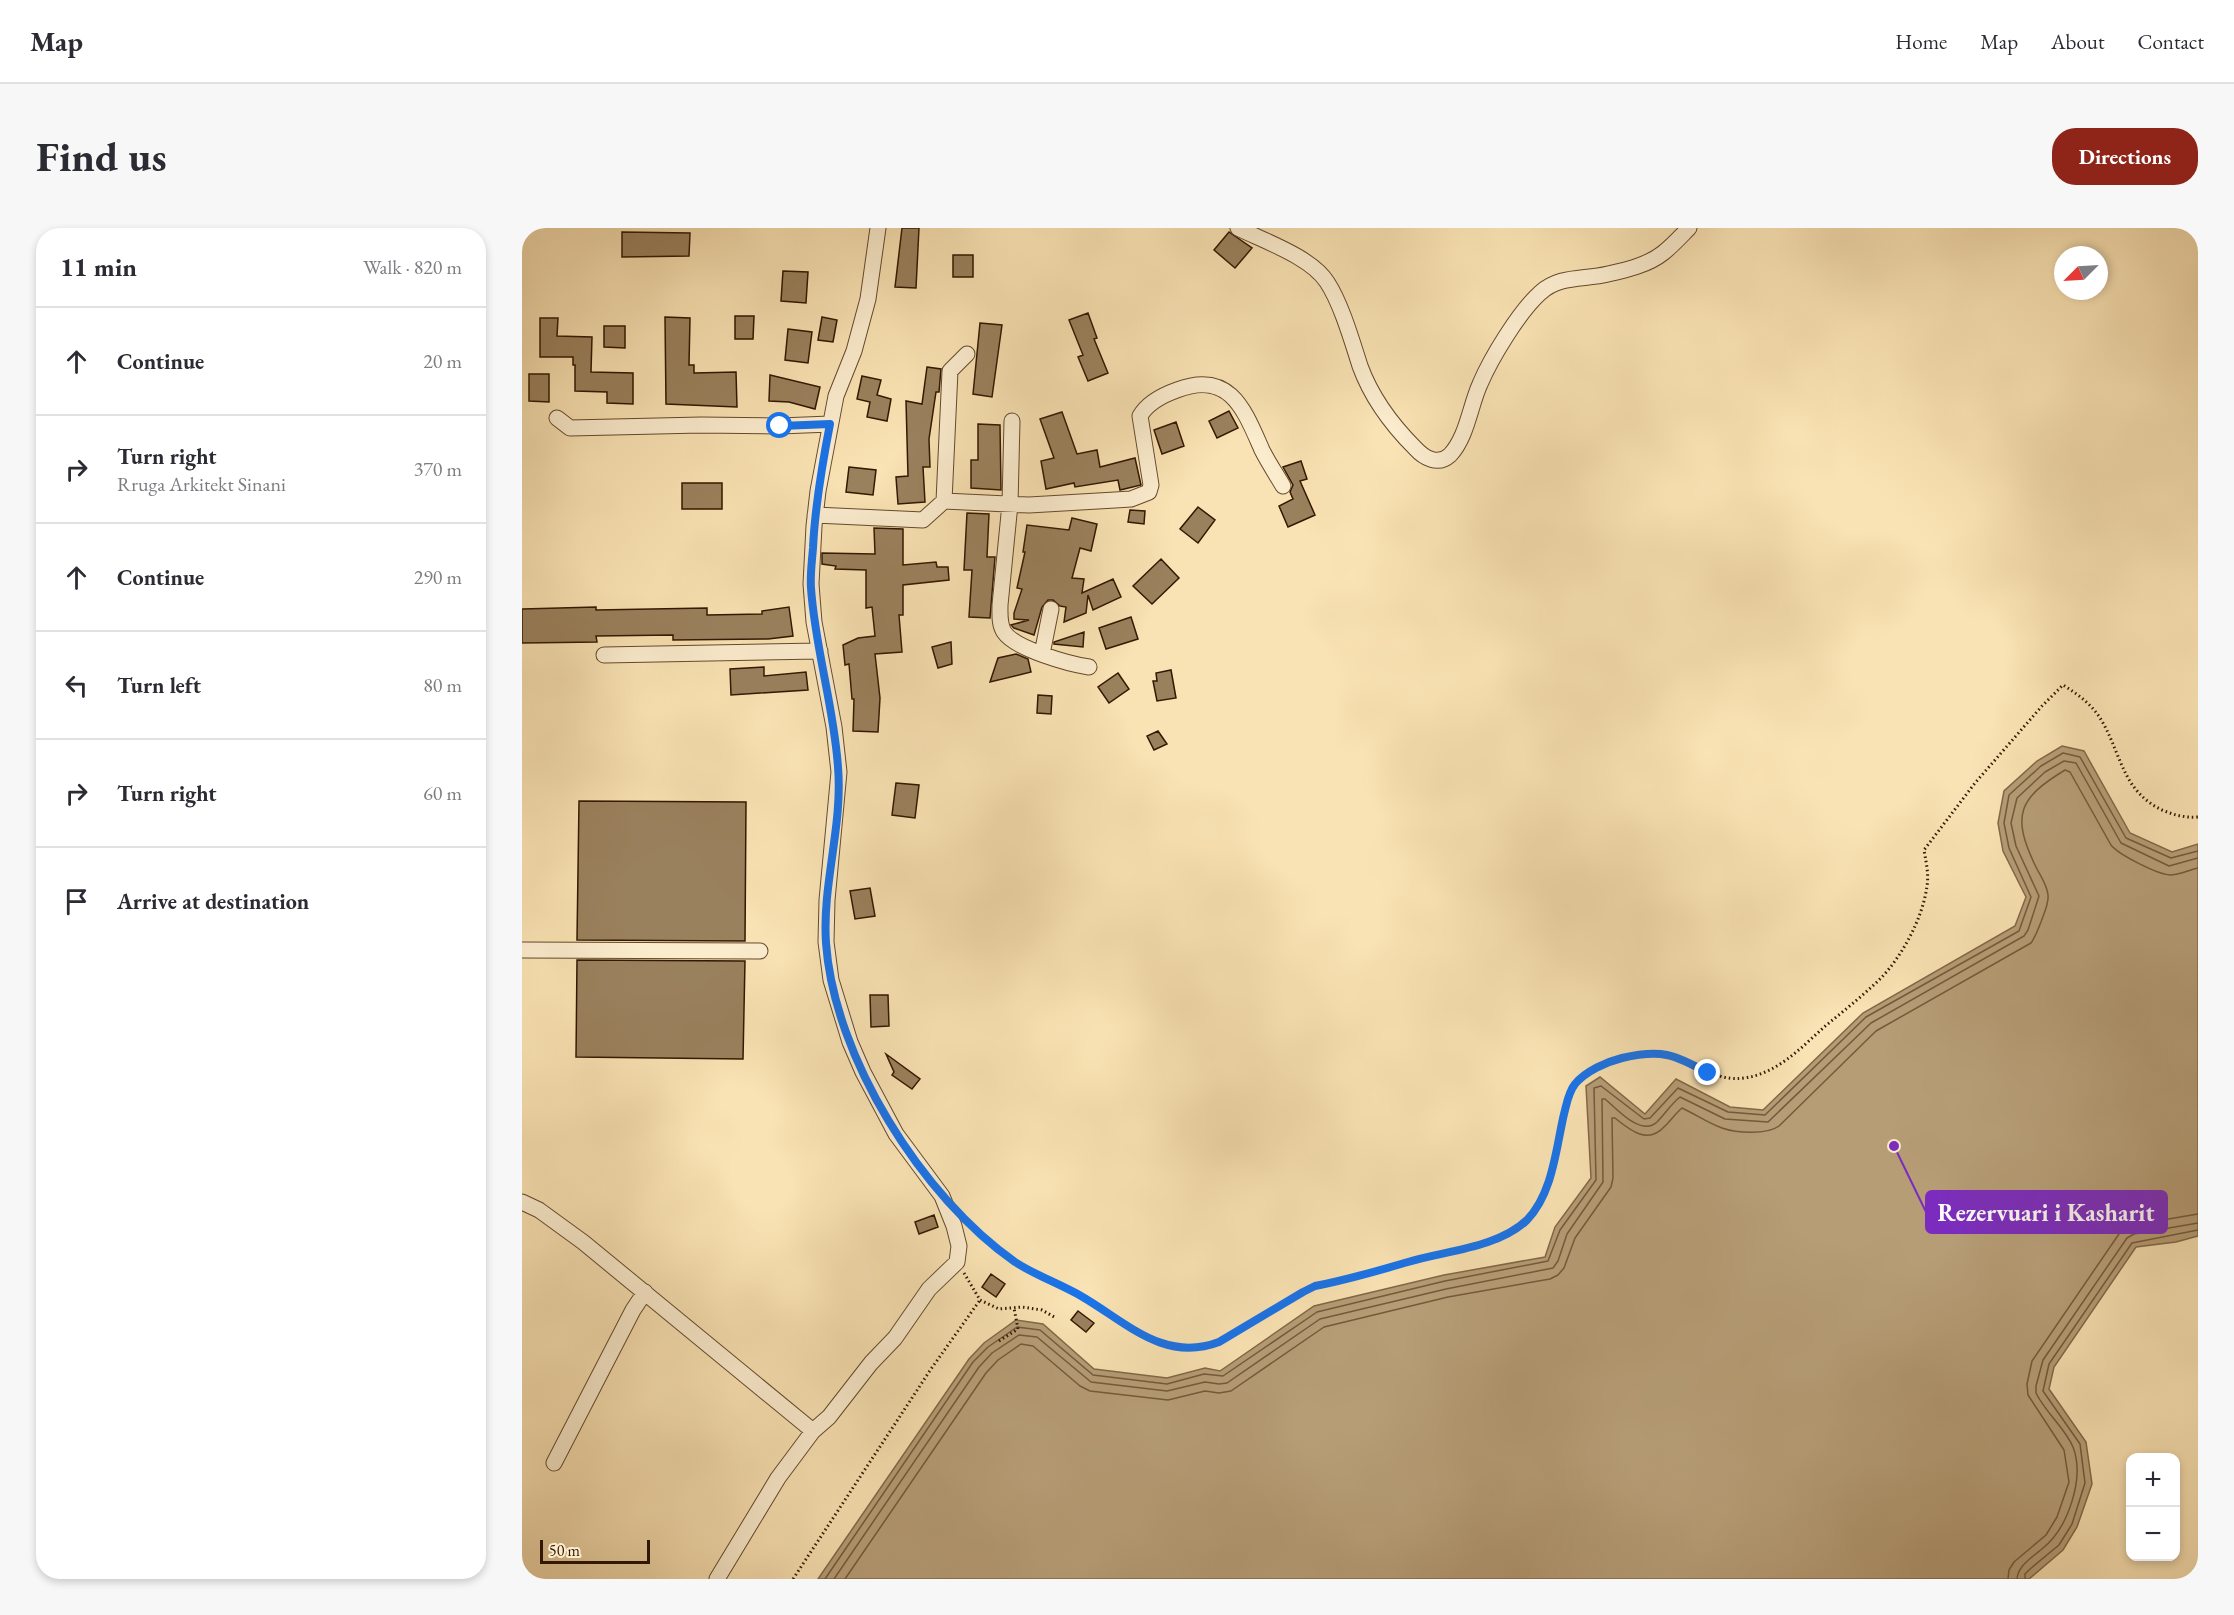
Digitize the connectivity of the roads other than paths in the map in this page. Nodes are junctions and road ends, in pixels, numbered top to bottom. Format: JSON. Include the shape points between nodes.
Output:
{"nodes":[{"id":1,"x":878,"y":228,"type":"edge"},
{"id":2,"x":1238,"y":228,"type":"edge"},
{"id":3,"x":1689,"y":228,"type":"edge"},
{"id":4,"x":967,"y":354,"type":"dead end"},
{"id":5,"x":557,"y":418,"type":"dead end"},
{"id":6,"x":1012,"y":421,"type":"dead end"},
{"id":7,"x":830,"y":424,"type":"junction"},
{"id":8,"x":1283,"y":486,"type":"dead end"},
{"id":9,"x":944,"y":501,"type":"junction"},
{"id":10,"x":1010,"y":504,"type":"junction"},
{"id":11,"x":816,"y":515,"type":"junction"},
{"id":12,"x":1052,"y":609,"type":"dead end"},
{"id":13,"x":820,"y":651,"type":"junction"},
{"id":14,"x":1042,"y":654,"type":"junction"},
{"id":15,"x":604,"y":655,"type":"dead end"},
{"id":16,"x":1089,"y":667,"type":"dead end"},
{"id":17,"x":522,"y":950,"type":"edge"},
{"id":18,"x":760,"y":951,"type":"dead end"},
{"id":19,"x":522,"y":1202,"type":"edge"},
{"id":20,"x":645,"y":1292,"type":"junction"},
{"id":21,"x":813,"y":1431,"type":"junction"},
{"id":22,"x":554,"y":1463,"type":"dead end"},
{"id":23,"x":717,"y":1579,"type":"edge"}],
"edges":[{"from":1,"to":7,"type":"street","via":[[868,298]]},
{"from":2,"to":3,"type":"street","via":[[1286,250],[1327,281],[1379,405],[1419,453],[1440,460],[1458,444],[1480,384],[1497,352],[1541,292],[1562,280],[1605,275],[1648,261],[1663,254]]},
{"from":4,"to":9,"type":"street","via":[[950,371]]},
{"from":5,"to":7,"type":"street","via":[[570,428]]},
{"from":6,"to":10,"type":"street"},
{"from":7,"to":11,"type":"street"},
{"from":8,"to":10,"type":"street","via":[[1237,400],[1212,384],[1202,383],[1166,394],[1150,403],[1140,416],[1149,492],[1115,501]]},
{"from":9,"to":10,"type":"street"},
{"from":9,"to":11,"type":"street","via":[[923,520]]},
{"from":10,"to":14,"type":"street","via":[[1002,630],[1009,638]]},
{"from":11,"to":13,"type":"street","via":[[811,584]]},
{"from":12,"to":14,"type":"street"},
{"from":13,"to":15,"type":"street"},
{"from":13,"to":21,"type":"street","via":[[839,772],[827,900],[826,942],[831,980],[867,1081],[896,1134],[942,1196],[958,1246],[957,1262],[929,1289],[895,1338]]},
{"from":14,"to":16,"type":"street"},
{"from":17,"to":18,"type":"street"},
{"from":19,"to":20,"type":"street","via":[[539,1210]]},
{"from":20,"to":21,"type":"street"},
{"from":20,"to":22,"type":"street"},
{"from":21,"to":23,"type":"street","via":[[778,1478]]}]}
